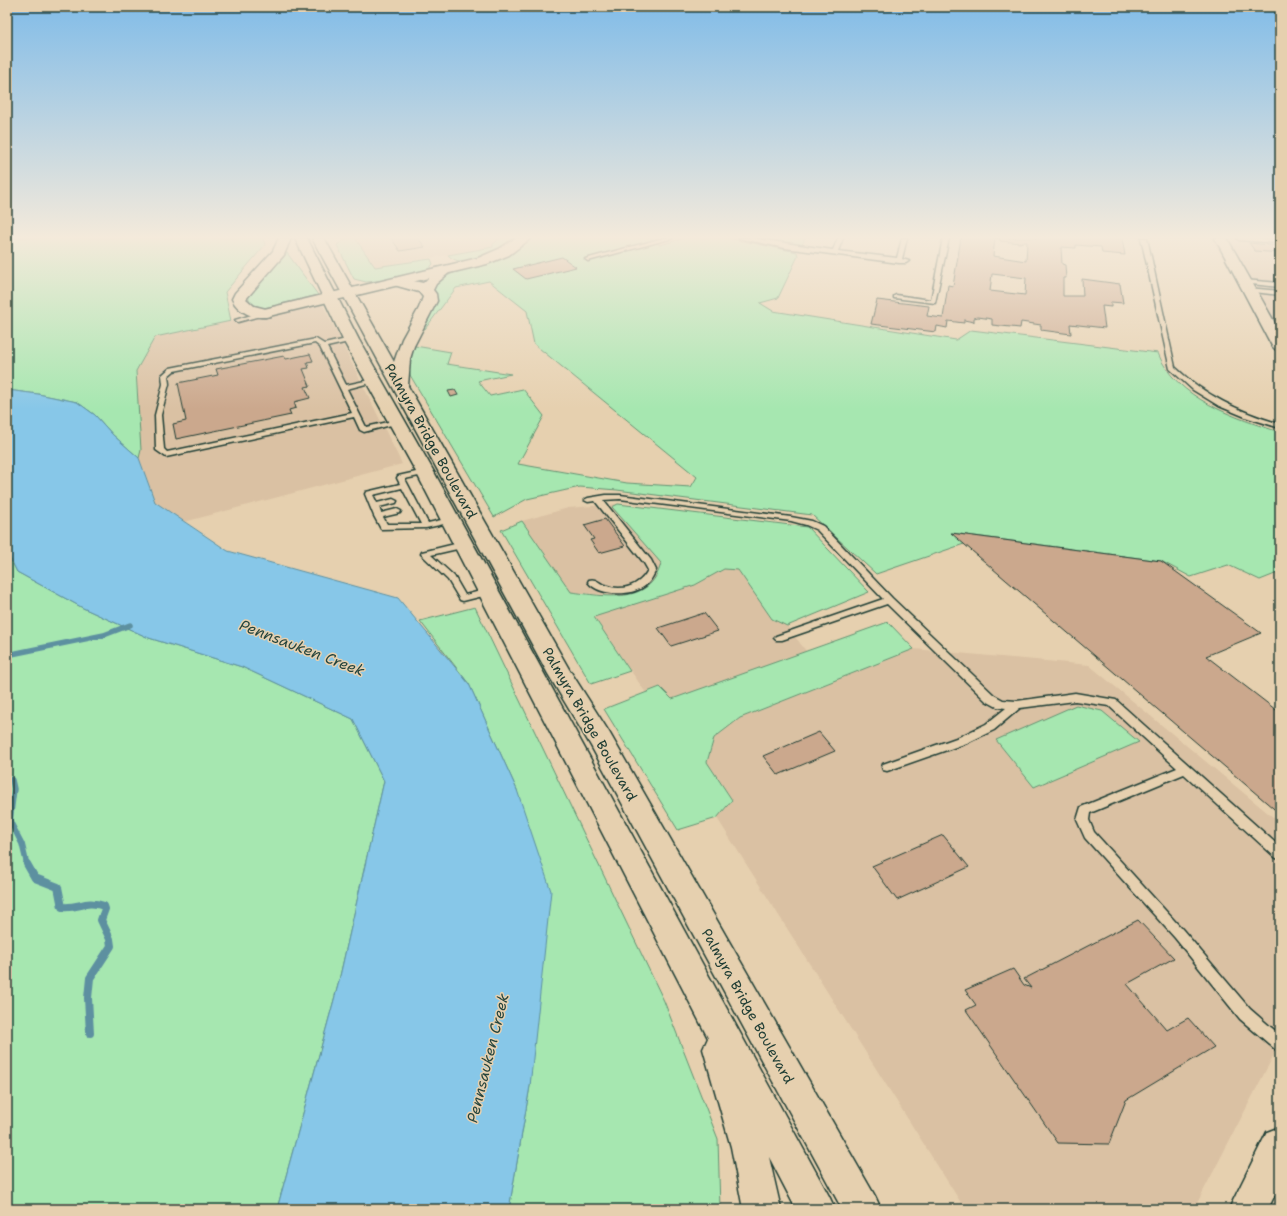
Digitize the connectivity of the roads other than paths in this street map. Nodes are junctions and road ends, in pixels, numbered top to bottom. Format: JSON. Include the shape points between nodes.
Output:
{"nodes":[{"id":1,"x":241,"y":295,"type":"edge"},
{"id":2,"x":344,"y":295,"type":"edge"},
{"id":3,"x":429,"y":295,"type":"edge"},
{"id":4,"x":934,"y":295,"type":"edge"},
{"id":5,"x":1156,"y":295,"type":"edge"},
{"id":6,"x":1252,"y":295,"type":"edge"},
{"id":7,"x":339,"y":296,"type":"junction"},
{"id":8,"x":896,"y":297,"type":"dead end"},
{"id":9,"x":265,"y":313,"type":"junction"},
{"id":10,"x":238,"y":320,"type":"dead end"},
{"id":11,"x":1276,"y":333,"type":"edge"},
{"id":12,"x":351,"y":340,"type":"junction"},
{"id":13,"x":323,"y":346,"type":"junction"},
{"id":14,"x":1280,"y":346,"type":"edge"},
{"id":15,"x":374,"y":381,"type":"junction"},
{"id":16,"x":400,"y":386,"type":"junction"},
{"id":17,"x":344,"y":388,"type":"junction"},
{"id":18,"x":356,"y":414,"type":"junction"},
{"id":19,"x":397,"y":422,"type":"junction"},
{"id":20,"x":1280,"y":426,"type":"edge"},
{"id":21,"x":425,"y":472,"type":"junction"},
{"id":22,"x":405,"y":485,"type":"junction"},
{"id":23,"x":392,"y":501,"type":"dead end"},
{"id":24,"x":374,"y":506,"type":"junction"},
{"id":25,"x":398,"y":510,"type":"dead end"},
{"id":26,"x":378,"y":516,"type":"junction"},
{"id":27,"x":450,"y":520,"type":"junction"},
{"id":28,"x":426,"y":526,"type":"junction"},
{"id":29,"x":463,"y":545,"type":"junction"},
{"id":30,"x":592,"y":582,"type":"dead end"},
{"id":31,"x":488,"y":592,"type":"junction"},
{"id":32,"x":889,"y":600,"type":"junction"},
{"id":33,"x":779,"y":638,"type":"dead end"},
{"id":34,"x":1017,"y":704,"type":"junction"},
{"id":35,"x":887,"y":767,"type":"dead end"},
{"id":36,"x":1186,"y":769,"type":"junction"},
{"id":37,"x":1280,"y":854,"type":"edge"},
{"id":38,"x":708,"y":1006,"type":"junction"},
{"id":39,"x":1280,"y":1044,"type":"edge"},
{"id":40,"x":1280,"y":1145,"type":"edge"},
{"id":41,"x":762,"y":1209,"type":"edge"},
{"id":42,"x":816,"y":1209,"type":"edge"},
{"id":43,"x":862,"y":1209,"type":"edge"},
{"id":44,"x":1248,"y":1209,"type":"edge"}],
"edges":[{"from":1,"to":9,"type":"main road","via":[[239,299],[242,305]]},
{"from":2,"to":7,"type":"main road"},
{"from":3,"to":16,"type":"main road","via":[[430,300],[403,352]]},
{"from":4,"to":8,"type":"lane","via":[[933,302]]},
{"from":5,"to":20,"type":"lane","via":[[1172,368],[1187,383],[1214,401]]},
{"from":6,"to":11,"type":"main road"},
{"from":7,"to":9,"type":"main road"},
{"from":7,"to":12,"type":"main road","name":"Palmyra Bridge Boulevard"},
{"from":7,"to":16,"type":"main road","name":"Palmyra Bridge Boulevard"},
{"from":9,"to":10,"type":"lane"},
{"from":11,"to":14,"type":"main road"},
{"from":12,"to":13,"type":"lane"},
{"from":12,"to":15,"type":"main road","name":"Palmyra Bridge Boulevard"},
{"from":13,"to":17,"type":"lane"},
{"from":13,"to":18,"type":"lane","via":[[316,341],[172,369],[165,375],[166,384],[158,415],[160,450],[166,455]]},
{"from":15,"to":17,"type":"lane"},
{"from":15,"to":19,"type":"main road","name":"Palmyra Bridge Boulevard"},
{"from":16,"to":43,"type":"main road","name":"Palmyra Bridge Boulevard"},
{"from":17,"to":18,"type":"lane"},
{"from":18,"to":19,"type":"lane","via":[[364,430]]},
{"from":19,"to":21,"type":"main road","name":"Palmyra Bridge Boulevard"},
{"from":21,"to":22,"type":"lane","via":[[401,478]]},
{"from":21,"to":27,"type":"main road","name":"Palmyra Bridge Boulevard"},
{"from":22,"to":24,"type":"lane","via":[[369,494]]},
{"from":22,"to":28,"type":"lane"},
{"from":23,"to":24,"type":"lane"},
{"from":24,"to":26,"type":"lane"},
{"from":25,"to":26,"type":"lane"},
{"from":26,"to":28,"type":"lane","via":[[384,527]]},
{"from":27,"to":28,"type":"lane"},
{"from":27,"to":29,"type":"main road","name":"Palmyra Bridge Boulevard"},
{"from":29,"to":31,"type":"main road","name":"Palmyra Bridge Boulevard"},
{"from":29,"to":31,"type":"lane","via":[[425,554],[451,578],[463,598]]},
{"from":30,"to":32,"type":"lane","via":[[610,590],[628,590],[647,581],[652,570],[648,562],[592,499],[628,498],[810,523],[820,528]]},
{"from":31,"to":38,"type":"main road","name":"Palmyra Bridge Boulevard"},
{"from":32,"to":33,"type":"lane"},
{"from":32,"to":34,"type":"lane","via":[[990,698],[1001,704]]},
{"from":34,"to":35,"type":"lane","via":[[990,727],[963,740]]},
{"from":34,"to":36,"type":"lane","via":[[1075,697],[1112,703]]},
{"from":36,"to":37,"type":"lane"},
{"from":36,"to":39,"type":"lane","via":[[1100,802],[1085,810],[1083,820],[1090,835],[1179,934],[1245,1014]]},
{"from":38,"to":41,"type":"main road","via":[[749,1147]]},
{"from":38,"to":42,"type":"main road","name":"Palmyra Bridge Boulevard"},
{"from":40,"to":44,"type":"main road"}]}
